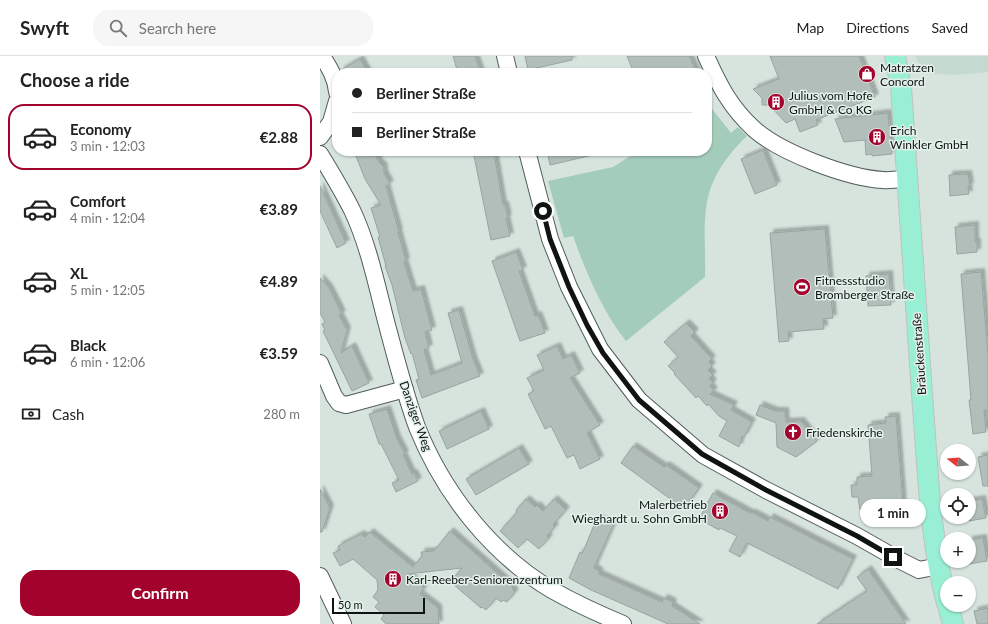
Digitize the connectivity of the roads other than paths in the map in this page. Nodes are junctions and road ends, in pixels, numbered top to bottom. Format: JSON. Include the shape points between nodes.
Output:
{"nodes":[{"id":1,"x":322,"y":56,"type":"edge"},
{"id":2,"x":505,"y":56,"type":"edge"},
{"id":3,"x":706,"y":56,"type":"edge"},
{"id":4,"x":895,"y":56,"type":"edge"},
{"id":5,"x":508,"y":68,"type":"edge"},
{"id":6,"x":712,"y":68,"type":"edge"},
{"id":7,"x":712,"y":69,"type":"edge"},
{"id":8,"x":332,"y":74,"type":"edge"},
{"id":9,"x":332,"y":118,"type":"edge"},
{"id":10,"x":320,"y":137,"type":"edge"},
{"id":11,"x":320,"y":154,"type":"edge"},
{"id":12,"x":529,"y":156,"type":"edge"},
{"id":13,"x":907,"y":178,"type":"junction"},
{"id":14,"x":320,"y":363,"type":"edge"},
{"id":15,"x":405,"y":389,"type":"junction"},
{"id":16,"x":939,"y":566,"type":"junction"},
{"id":17,"x":320,"y":576,"type":"edge"},
{"id":18,"x":941,"y":576,"type":"edge"},
{"id":19,"x":949,"y":612,"type":"edge"},
{"id":20,"x":343,"y":624,"type":"edge"},
{"id":21,"x":623,"y":624,"type":"edge"},
{"id":22,"x":953,"y":624,"type":"edge"}],
"edges":[{"from":1,"to":8,"type":"street"},
{"from":2,"to":5,"type":"street"},
{"from":3,"to":6,"type":"street"},
{"from":4,"to":13,"type":"main road","name":"Bräuckenstraße","via":[[901,87]]},
{"from":7,"to":13,"type":"street","via":[[730,102],[755,130],[774,142],[814,162],[847,172],[884,180]]},
{"from":9,"to":10,"type":"street"},
{"from":11,"to":15,"type":"street","name":"Danziger Weg","via":[[352,210],[364,241]]},
{"from":12,"to":16,"type":"street","via":[[550,239],[569,287],[600,350],[639,400],[702,454],[734,472],[919,570]]},
{"from":13,"to":16,"type":"main road","name":"Bräuckenstraße","via":[[930,495]]},
{"from":14,"to":15,"type":"street","via":[[334,396],[339,403],[346,406]]},
{"from":15,"to":21,"type":"street","name":"Danziger Weg","via":[[417,427],[441,475],[463,509],[488,538],[514,562],[551,589]]},
{"from":16,"to":18,"type":"main road","name":"Bräuckenstraße"},
{"from":17,"to":20,"type":"street"},
{"from":19,"to":22,"type":"main road","name":"Bräuckenstraße"}]}
